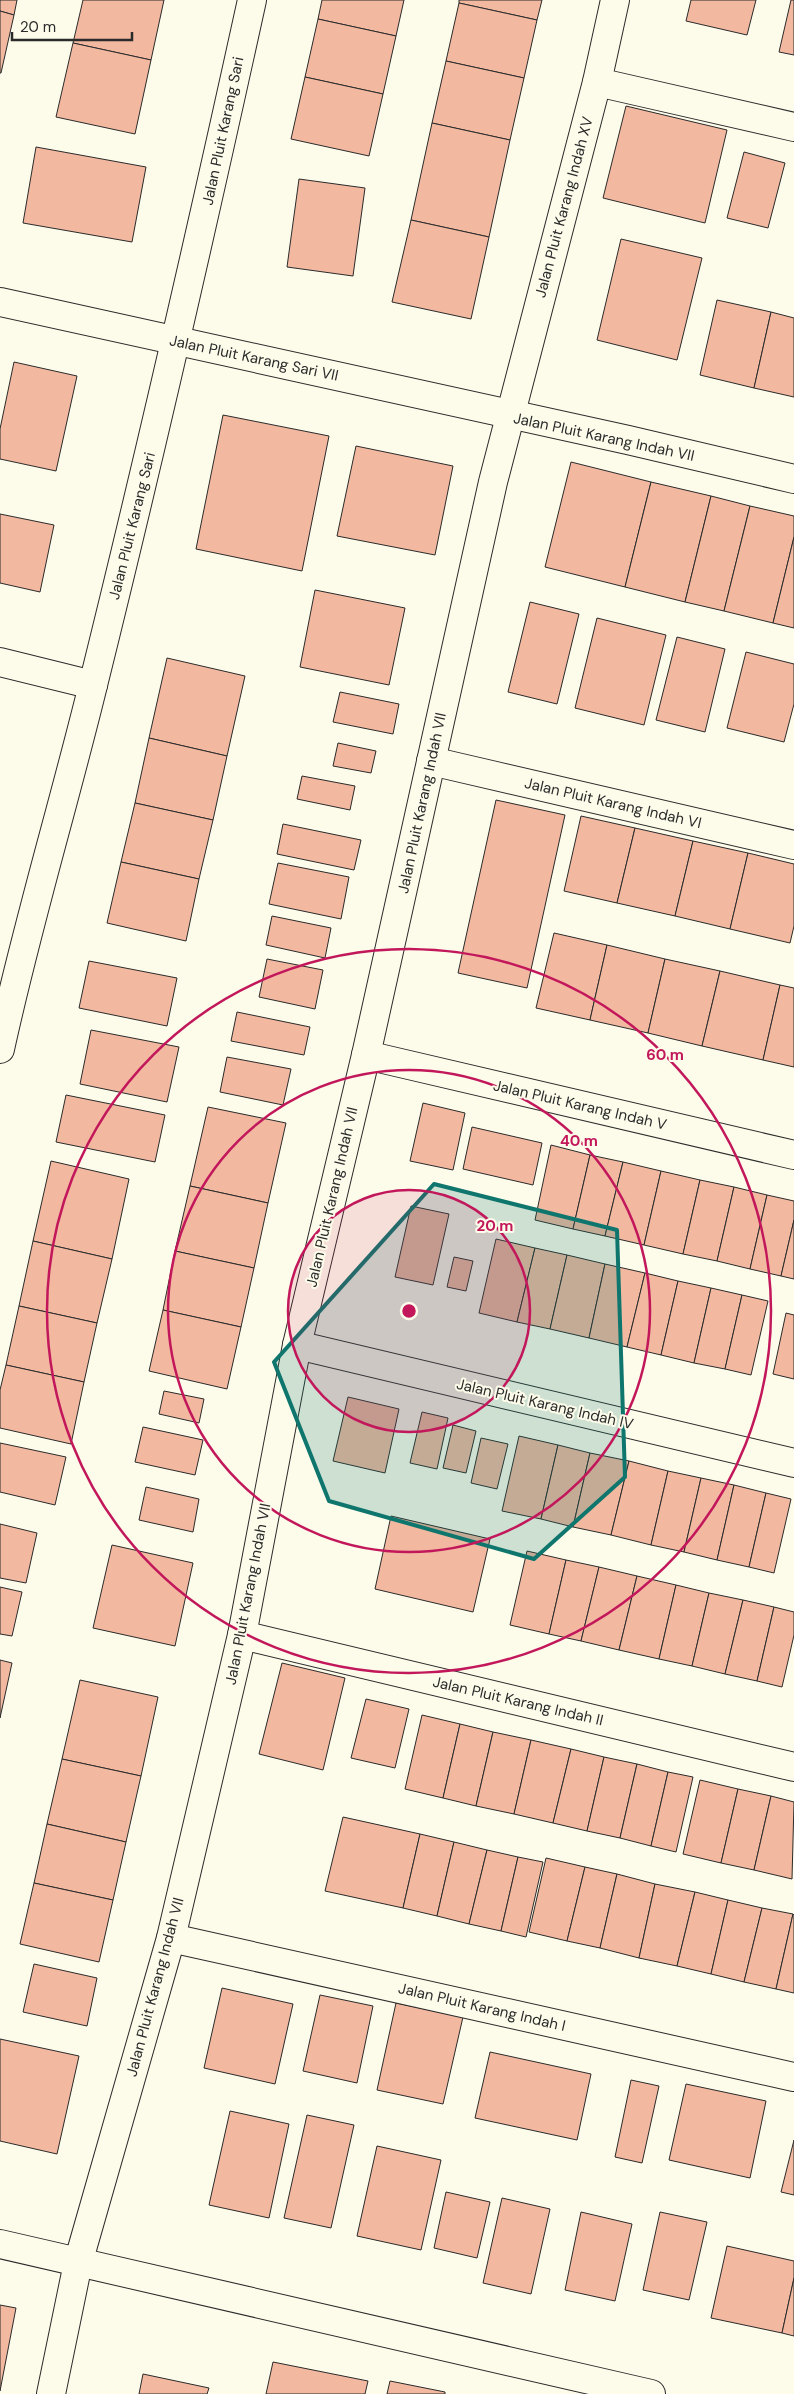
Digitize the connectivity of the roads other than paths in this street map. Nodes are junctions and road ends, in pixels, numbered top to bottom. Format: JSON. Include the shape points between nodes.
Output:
{"nodes":[{"id":1,"x":252,"y":0,"type":"edge"},
{"id":2,"x":614,"y":0,"type":"edge"},
{"id":3,"x":597,"y":82,"type":"junction"},
{"id":4,"x":794,"y":127,"type":"edge"},
{"id":5,"x":0,"y":302,"type":"edge"},
{"id":6,"x":176,"y":342,"type":"junction"},
{"id":7,"x":509,"y":414,"type":"junction"},
{"id":8,"x":794,"y":479,"type":"edge"},
{"id":9,"x":0,"y":662,"type":"edge"},
{"id":10,"x":93,"y":685,"type":"junction"},
{"id":11,"x":431,"y":761,"type":"junction"},
{"id":12,"x":794,"y":845,"type":"edge"},
{"id":13,"x":9,"y":967,"type":"edge"},
{"id":14,"x":0,"y":1049,"type":"edge"},
{"id":15,"x":366,"y":1055,"type":"junction"},
{"id":16,"x":794,"y":1155,"type":"edge"},
{"id":17,"x":297,"y":1345,"type":"junction"},
{"id":18,"x":794,"y":1463,"type":"edge"},
{"id":19,"x":242,"y":1635,"type":"junction"},
{"id":20,"x":794,"y":1766,"type":"edge"},
{"id":21,"x":170,"y":1938,"type":"junction"},
{"id":22,"x":794,"y":2077,"type":"edge"},
{"id":23,"x":0,"y":2244,"type":"edge"},
{"id":24,"x":78,"y":2263,"type":"junction"},
{"id":25,"x":51,"y":2394,"type":"edge"},
{"id":26,"x":651,"y":2394,"type":"edge"}],
"edges":[{"from":1,"to":6,"type":"street","name":"Jalan Pluit Karang Sari"},
{"from":2,"to":3,"type":"street","name":"Jalan Pluit Karang Indah XV"},
{"from":3,"to":4,"type":"street"},
{"from":3,"to":7,"type":"street","name":"Jalan Pluit Karang Indah XV"},
{"from":5,"to":6,"type":"street","name":"Jalan Pluit Karang Sari VII"},
{"from":6,"to":7,"type":"street","name":"Jalan Pluit Karang Sari VII"},
{"from":6,"to":10,"type":"street","name":"Jalan Pluit Karang Sari"},
{"from":7,"to":8,"type":"street","name":"Jalan Pluit Karang Indah VII"},
{"from":7,"to":11,"type":"street","name":"Jalan Pluit Karang Indah VII"},
{"from":9,"to":10,"type":"street"},
{"from":10,"to":13,"type":"street","name":"Jalan Pluit Karang Sari"},
{"from":11,"to":12,"type":"street","name":"Jalan Pluit Karang Indah VI"},
{"from":11,"to":15,"type":"street","name":"Jalan Pluit Karang Indah VII"},
{"from":13,"to":14,"type":"street","name":"Jalan Pluit Karang Sari"},
{"from":15,"to":16,"type":"street","name":"Jalan Pluit Karang Indah V"},
{"from":15,"to":17,"type":"street","name":"Jalan Pluit Karang Indah VII"},
{"from":17,"to":18,"type":"street","name":"Jalan Pluit Karang Indah IV"},
{"from":17,"to":19,"type":"street","name":"Jalan Pluit Karang Indah VII"},
{"from":19,"to":20,"type":"street","name":"Jalan Pluit Karang Indah II"},
{"from":19,"to":21,"type":"street","name":"Jalan Pluit Karang Indah VII"},
{"from":21,"to":22,"type":"street","name":"Jalan Pluit Karang Indah I"},
{"from":21,"to":24,"type":"street","name":"Jalan Pluit Karang Indah VII"},
{"from":23,"to":24,"type":"street"},
{"from":24,"to":25,"type":"street","name":"Jalan Pluit Karang Indah VII"},
{"from":24,"to":26,"type":"street"}]}
